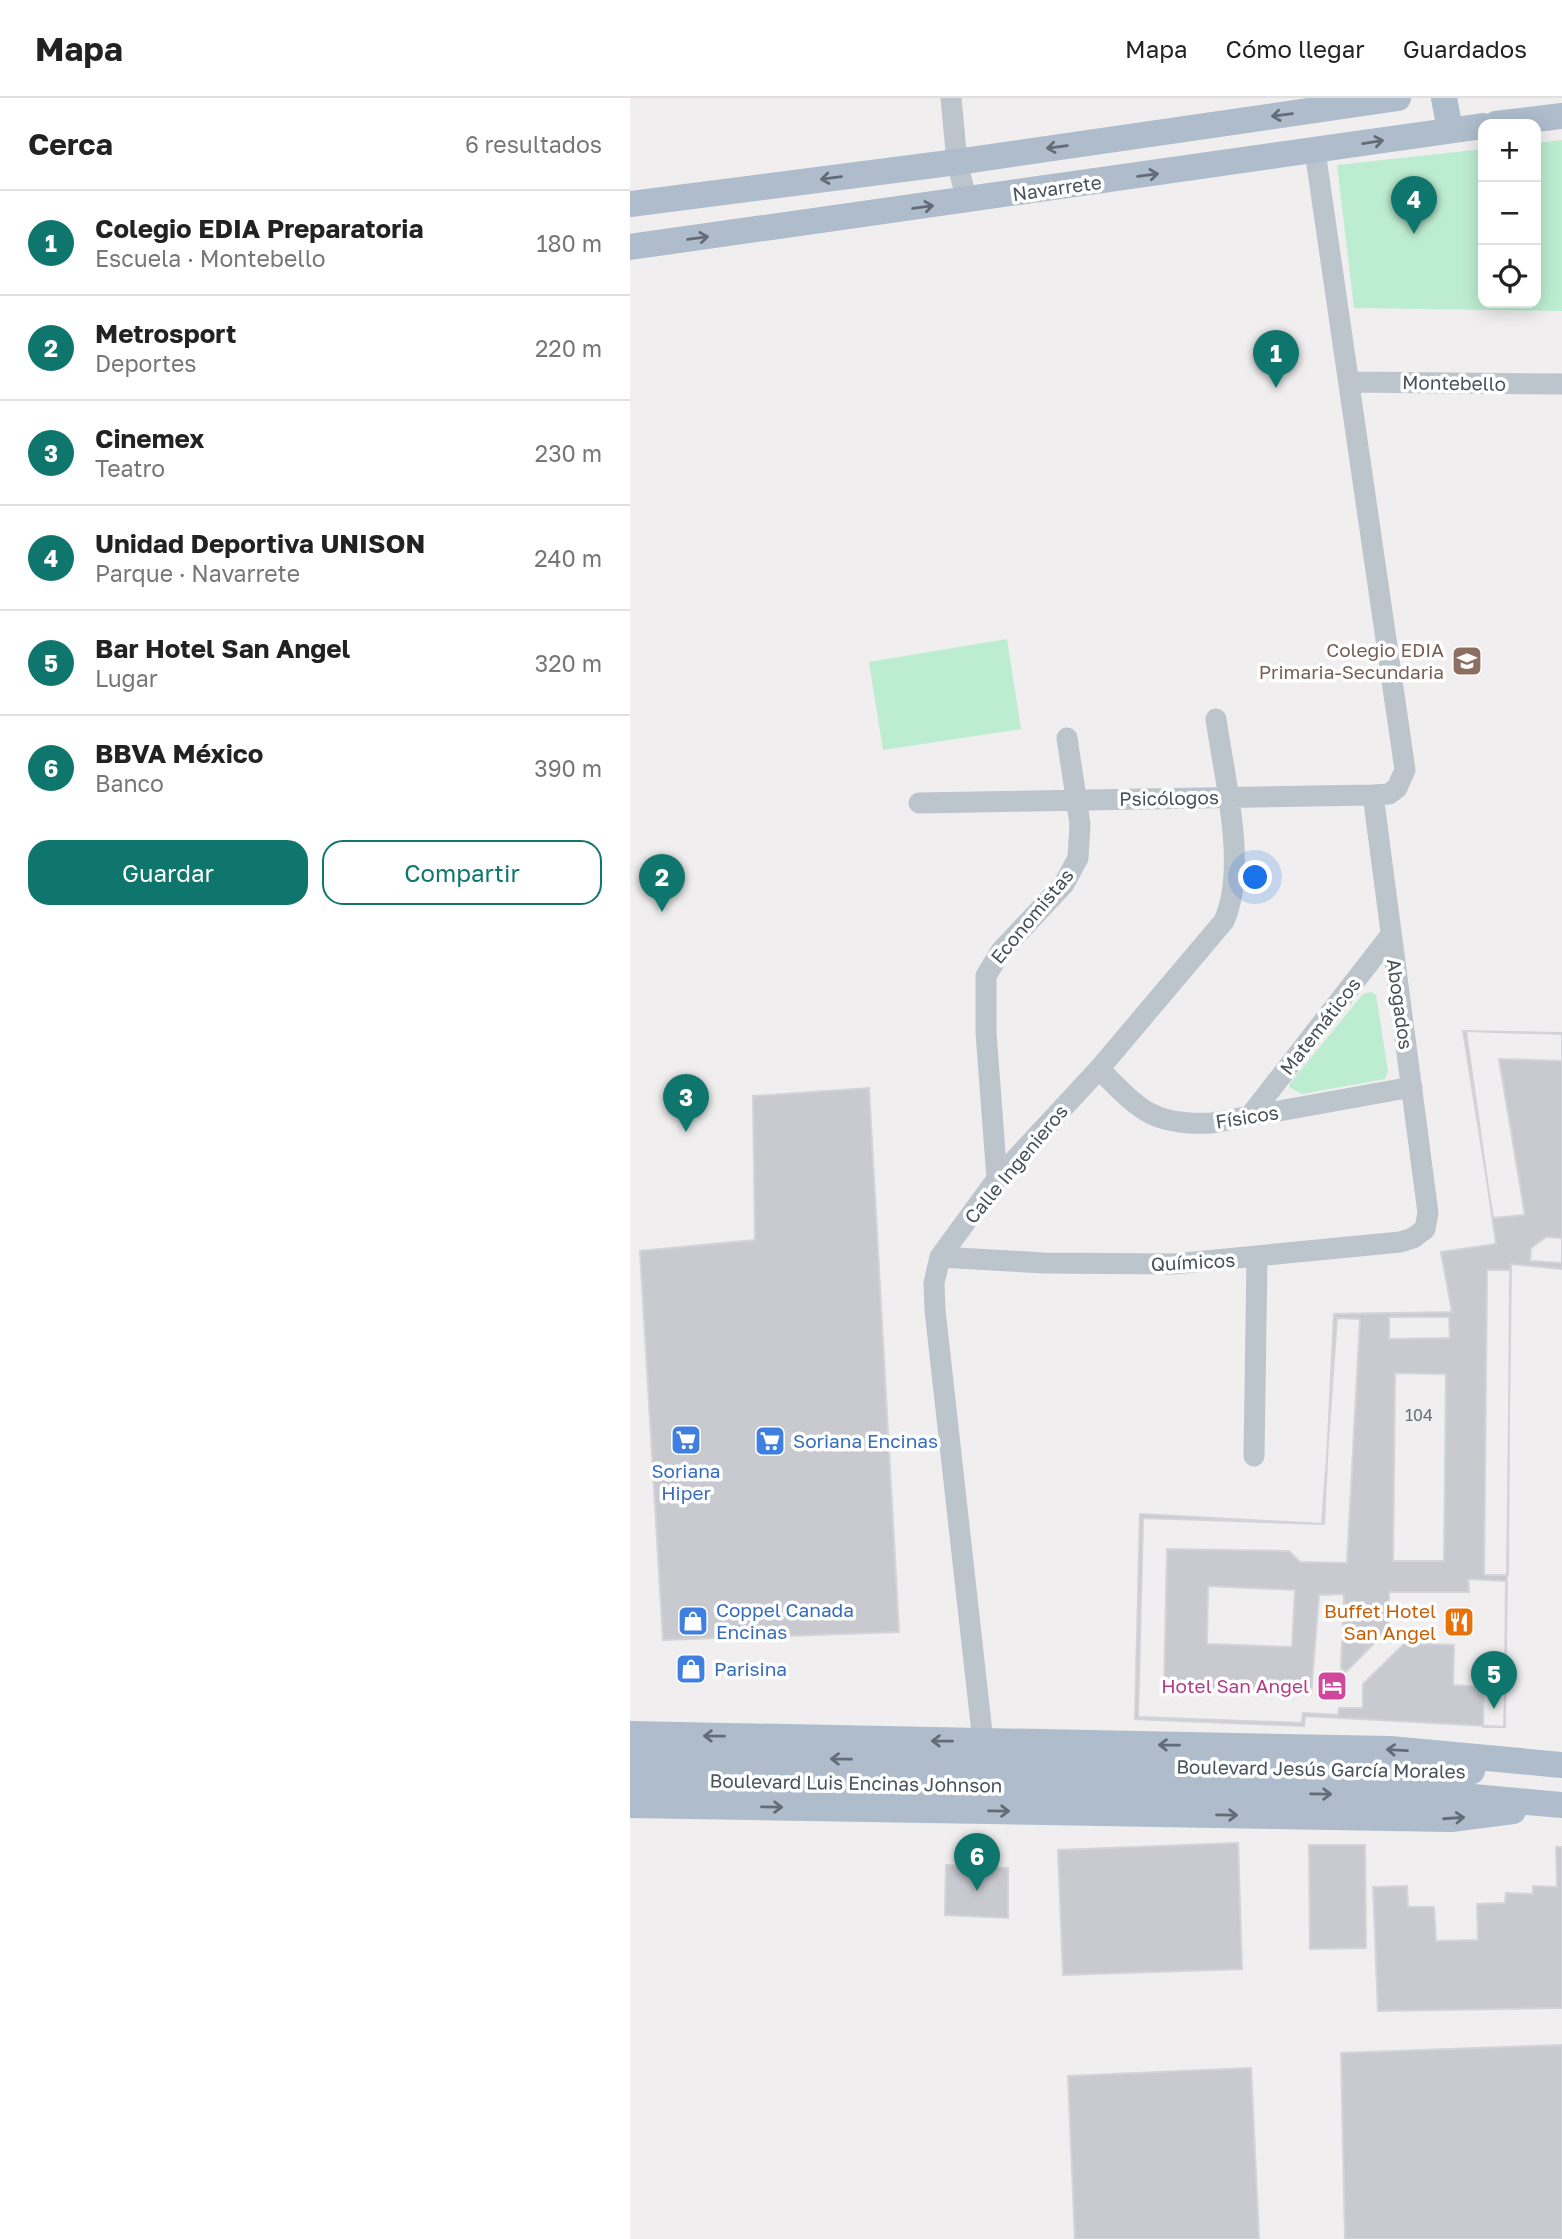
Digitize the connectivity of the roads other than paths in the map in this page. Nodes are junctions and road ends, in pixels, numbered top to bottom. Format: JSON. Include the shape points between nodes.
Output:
{"nodes":[{"id":1,"x":951,"y":98,"type":"edge"},
{"id":2,"x":1398,"y":98,"type":"edge"},
{"id":3,"x":1444,"y":98,"type":"edge"},
{"id":4,"x":1562,"y":116,"type":"edge"},
{"id":5,"x":1537,"y":119,"type":"edge"},
{"id":6,"x":1478,"y":127,"type":"edge"},
{"id":7,"x":1450,"y":130,"type":"junction"},
{"id":8,"x":1315,"y":151,"type":"junction"},
{"id":9,"x":957,"y":162,"type":"junction"},
{"id":10,"x":967,"y":201,"type":"junction"},
{"id":11,"x":630,"y":204,"type":"edge"},
{"id":12,"x":630,"y":247,"type":"edge"},
{"id":13,"x":1349,"y":382,"type":"junction"},
{"id":14,"x":1561,"y":390,"type":"edge"},
{"id":15,"x":1216,"y":719,"type":"dead end"},
{"id":16,"x":1067,"y":738,"type":"dead end"},
{"id":17,"x":1373,"y":795,"type":"junction"},
{"id":18,"x":1227,"y":797,"type":"junction"},
{"id":19,"x":1077,"y":800,"type":"junction"},
{"id":20,"x":919,"y":803,"type":"dead end"},
{"id":21,"x":1390,"y":936,"type":"junction"},
{"id":22,"x":1099,"y":1069,"type":"junction"},
{"id":23,"x":1412,"y":1087,"type":"junction"},
{"id":24,"x":1250,"y":1116,"type":"junction"},
{"id":25,"x":998,"y":1179,"type":"junction"},
{"id":26,"x":1428,"y":1213,"type":"joint"},
{"id":27,"x":940,"y":1257,"type":"junction"},
{"id":28,"x":1257,"y":1258,"type":"junction"},
{"id":29,"x":1254,"y":1456,"type":"dead end"},
{"id":30,"x":630,"y":1734,"type":"edge"},
{"id":31,"x":983,"y":1742,"type":"junction"},
{"id":32,"x":630,"y":1754,"type":"edge"},
{"id":33,"x":1562,"y":1765,"type":"edge"},
{"id":34,"x":1562,"y":1773,"type":"edge"},
{"id":35,"x":1081,"y":1776,"type":"junction"},
{"id":36,"x":636,"y":1780,"type":"edge"},
{"id":37,"x":630,"y":1805,"type":"edge"},
{"id":38,"x":1558,"y":1805,"type":"edge"}],
"edges":[{"from":1,"to":9,"type":"street"},
{"from":2,"to":9,"type":"main road","name":"Navarrete","one_way":true},
{"from":3,"to":7,"type":"main road"},
{"from":4,"to":5,"type":"main road"},
{"from":6,"to":7,"type":"main road","name":"Navarrete"},
{"from":8,"to":7,"type":"main road","name":"Navarrete","one_way":true},
{"from":10,"to":8,"type":"main road","name":"Navarrete","one_way":true},
{"from":8,"to":13,"type":"street"},
{"from":9,"to":10,"type":"street"},
{"from":9,"to":11,"type":"main road","name":"Navarrete","one_way":true},
{"from":12,"to":10,"type":"main road","name":"Navarrete","one_way":true},
{"from":13,"to":14,"type":"street","name":"Montebello"},
{"from":13,"to":17,"type":"street","name":"Psicólogos","via":[[1405,770],[1397,788],[1389,794]]},
{"from":15,"to":18,"type":"street","name":"Calle Ingenieros"},
{"from":16,"to":19,"type":"street","name":"Economistas"},
{"from":17,"to":18,"type":"street","name":"Psicólogos"},
{"from":17,"to":21,"type":"street","name":"Abogados"},
{"from":18,"to":19,"type":"street","name":"Psicólogos"},
{"from":18,"to":22,"type":"street","name":"Calle Ingenieros","via":[[1233,879],[1224,921]]},
{"from":19,"to":20,"type":"street","name":"Psicólogos"},
{"from":19,"to":25,"type":"street","name":"Economistas","via":[[1082,841],[1073,871],[992,961],[986,976]]},
{"from":21,"to":23,"type":"street","name":"Abogados"},
{"from":21,"to":24,"type":"street","name":"Matemáticos"},
{"from":22,"to":24,"type":"street","name":"Físicos","via":[[1139,1106],[1167,1122],[1212,1123]]},
{"from":22,"to":25,"type":"street","name":"Calle Ingenieros"},
{"from":23,"to":24,"type":"street","name":"Físicos"},
{"from":23,"to":26,"type":"street","name":"Abogados"},
{"from":25,"to":27,"type":"street","name":"Calle Ingenieros"},
{"from":26,"to":28,"type":"street","name":"Químicos","via":[[1419,1235],[1400,1242]]},
{"from":27,"to":28,"type":"street","name":"Químicos","via":[[1118,1264]]},
{"from":27,"to":31,"type":"street","name":"Calle Ingenieros","via":[[934,1283],[935,1310]]},
{"from":28,"to":29,"type":"street"},
{"from":31,"to":30,"type":"main road","one_way":true},
{"from":33,"to":31,"type":"main road","one_way":true,"via":[[1390,1749]]},
{"from":35,"to":32,"type":"main road","name":"Boulevard Luis Encinas Johnson","one_way":true},
{"from":34,"to":35,"type":"main road","name":"Boulevard Jesús García Morales"},
{"from":35,"to":36,"type":"main road","name":"Boulevard Luis Encinas Johnson"},
{"from":35,"to":38,"type":"main road","name":"Boulevard Jesús García Morales","one_way":true},
{"from":37,"to":38,"type":"main road","one_way":true,"via":[[1451,1819]]}]}
